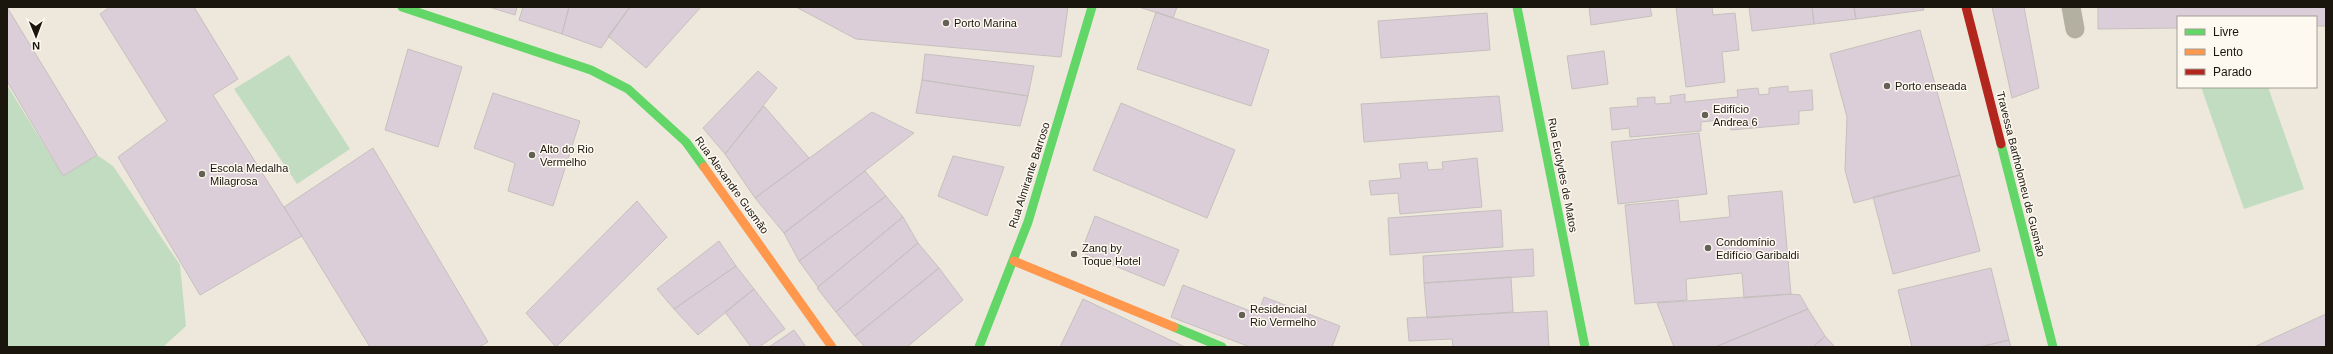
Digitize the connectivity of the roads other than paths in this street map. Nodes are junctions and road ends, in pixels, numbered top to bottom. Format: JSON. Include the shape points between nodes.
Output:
{"nodes":[{"id":1,"x":402,"y":7,"type":"edge"},
{"id":2,"x":1092,"y":7,"type":"edge"},
{"id":3,"x":1516,"y":7,"type":"edge"},
{"id":4,"x":1966,"y":7,"type":"edge"},
{"id":5,"x":2071,"y":7,"type":"edge"},
{"id":6,"x":2075,"y":29,"type":"dead end"},
{"id":7,"x":1014,"y":261,"type":"junction"},
{"id":8,"x":832,"y":347,"type":"edge"},
{"id":9,"x":979,"y":347,"type":"edge"},
{"id":10,"x":1222,"y":347,"type":"edge"},
{"id":11,"x":1585,"y":347,"type":"edge"},
{"id":12,"x":2053,"y":347,"type":"edge"}],
"edges":[{"from":1,"to":8,"type":"street","name":"Rua Alexandre Gusmão","via":[[590,70],[628,89],[686,142]]},
{"from":2,"to":7,"type":"street","name":"Rua Almirante Barroso","via":[[1053,146]]},
{"from":3,"to":11,"type":"street","name":"Rua Euclydes de Matos"},
{"from":4,"to":12,"type":"street","name":"Travessa Bartholomeu de Gusmão"},
{"from":5,"to":6,"type":"lane"},
{"from":7,"to":9,"type":"street","name":"Rua Almirante Barroso"},
{"from":7,"to":10,"type":"street"}]}
